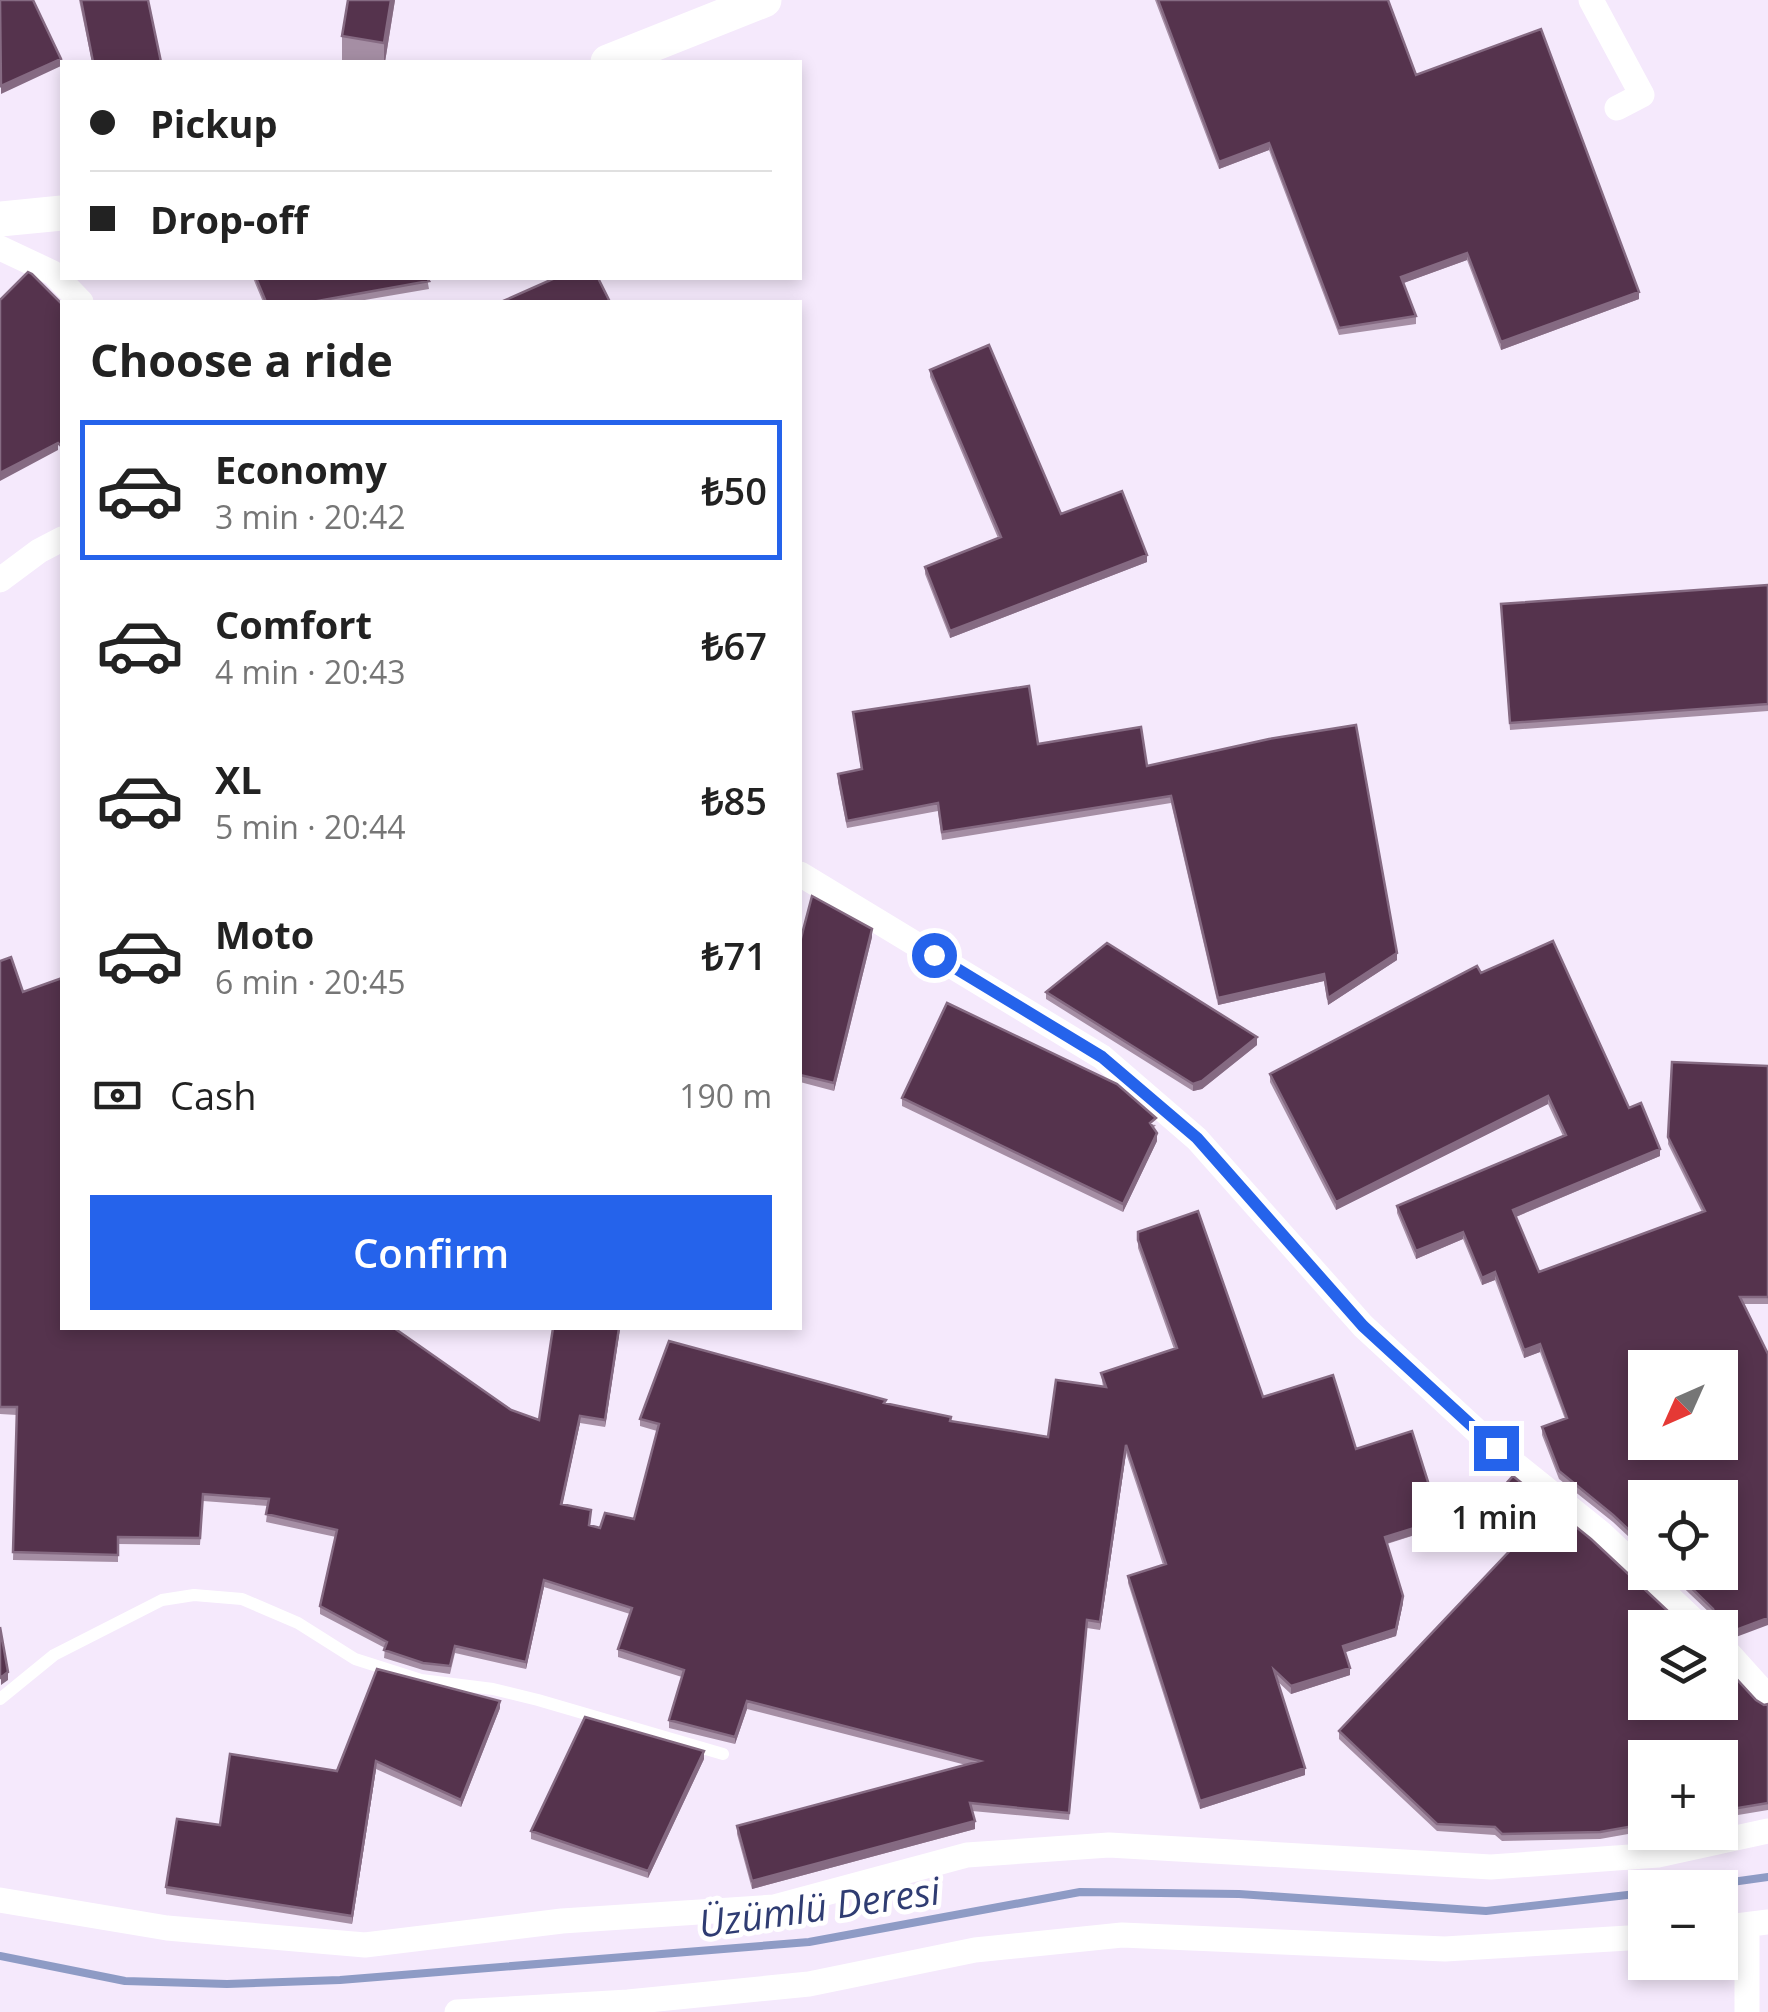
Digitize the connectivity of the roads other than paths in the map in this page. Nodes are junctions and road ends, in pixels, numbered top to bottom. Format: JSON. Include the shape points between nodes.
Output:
{"nodes":[{"id":1,"x":764,"y":0,"type":"edge"},
{"id":2,"x":1591,"y":0,"type":"edge"},
{"id":3,"x":613,"y":60,"type":"edge"},
{"id":4,"x":1616,"y":108,"type":"dead end"},
{"id":5,"x":60,"y":213,"type":"edge"},
{"id":6,"x":0,"y":219,"type":"edge"},
{"id":7,"x":0,"y":248,"type":"edge"},
{"id":8,"x":79,"y":300,"type":"edge"},
{"id":9,"x":60,"y":540,"type":"edge"},
{"id":10,"x":0,"y":580,"type":"edge"},
{"id":11,"x":802,"y":875,"type":"edge"},
{"id":12,"x":1683,"y":1610,"type":"edge"},
{"id":13,"x":1738,"y":1664,"type":"edge"},
{"id":14,"x":1768,"y":1697,"type":"edge"},
{"id":15,"x":0,"y":1699,"type":"edge"},
{"id":16,"x":723,"y":1754,"type":"dead end"},
{"id":17,"x":1768,"y":1831,"type":"edge"},
{"id":18,"x":0,"y":1900,"type":"edge"},
{"id":19,"x":1758,"y":1924,"type":"edge"},
{"id":20,"x":1628,"y":1938,"type":"edge"},
{"id":21,"x":456,"y":2012,"type":"edge"},
{"id":22,"x":1748,"y":2012,"type":"edge"}],
"edges":[{"from":1,"to":3,"type":"street"},
{"from":2,"to":4,"type":"street","via":[[1642,95]]},
{"from":5,"to":6,"type":"street"},
{"from":7,"to":8,"type":"street","via":[[53,273]]},
{"from":9,"to":10,"type":"street"},
{"from":11,"to":12,"type":"street","via":[[1102,1057],[1197,1138],[1363,1326]]},
{"from":13,"to":14,"type":"street"},
{"from":15,"to":16,"type":"lane","via":[[54,1656],[162,1600],[194,1595],[242,1599],[298,1623],[354,1659],[421,1680],[523,1696]]},
{"from":17,"to":18,"type":"street","via":[[1658,1855],[1491,1867],[1109,1845],[967,1855],[774,1907],[365,1944],[167,1928]]},
{"from":19,"to":22,"type":"street"},
{"from":20,"to":21,"type":"street","via":[[1445,1950],[1122,1934],[974,1950],[809,1984]]}]}
